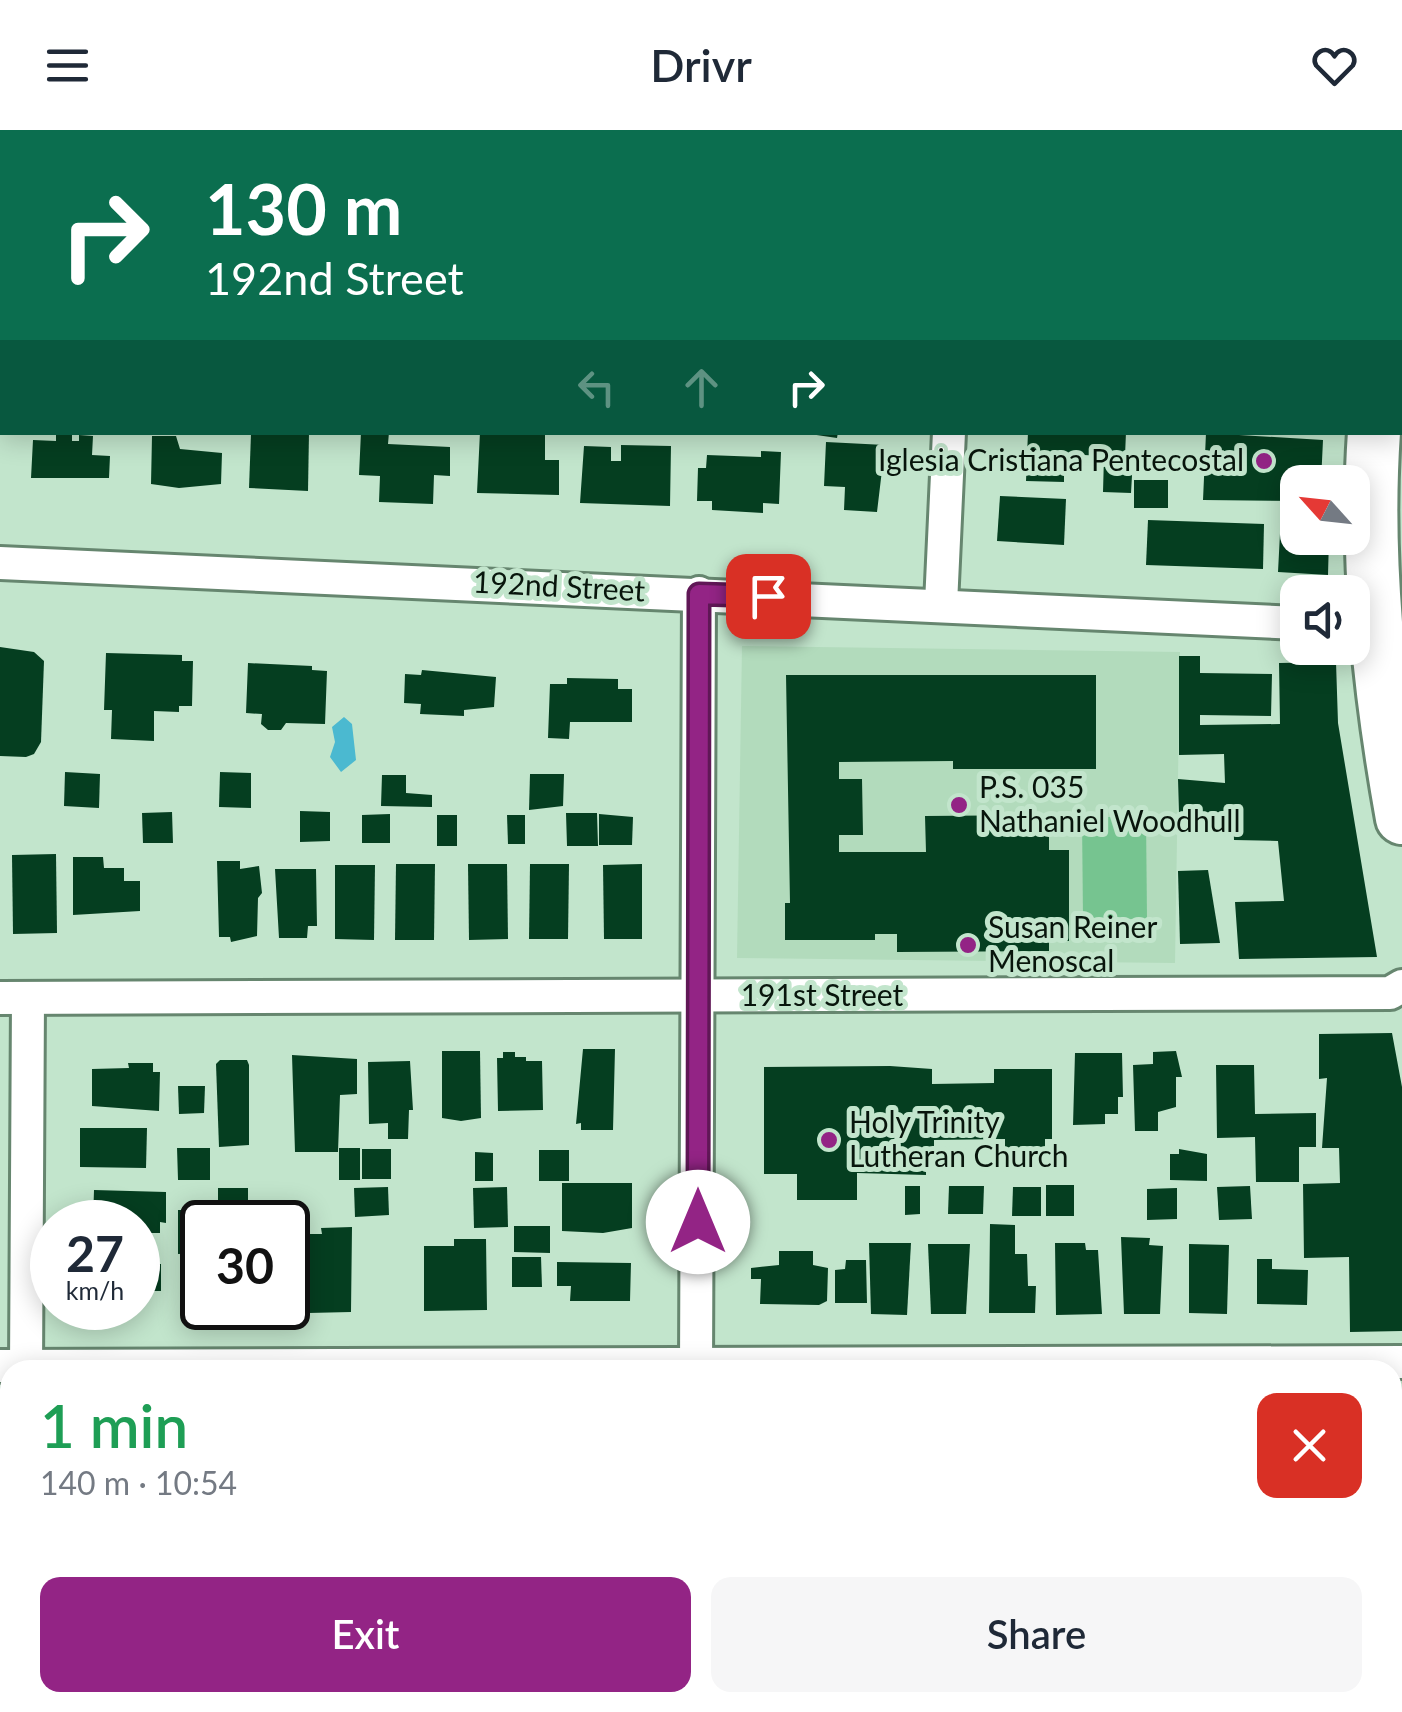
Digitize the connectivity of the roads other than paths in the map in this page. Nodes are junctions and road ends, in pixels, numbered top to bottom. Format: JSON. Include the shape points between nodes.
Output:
{"nodes":[{"id":1,"x":949,"y":435,"type":"edge"},
{"id":2,"x":1374,"y":435,"type":"edge"},
{"id":3,"x":0,"y":563,"type":"edge"},
{"id":4,"x":699,"y":594,"type":"junction"},
{"id":5,"x":941,"y":604,"type":"junction"},
{"id":6,"x":1280,"y":621,"type":"edge"},
{"id":7,"x":1377,"y":621,"type":"edge"},
{"id":8,"x":1402,"y":818,"type":"edge"},
{"id":9,"x":1402,"y":986,"type":"edge"},
{"id":10,"x":699,"y":997,"type":"junction"},
{"id":11,"x":14,"y":998,"type":"edge"},
{"id":12,"x":18,"y":1360,"type":"edge"},
{"id":13,"x":696,"y":1360,"type":"edge"}],
"edges":[{"from":1,"to":5,"type":"street"},
{"from":2,"to":7,"type":"main road"},
{"from":3,"to":4,"type":"street","name":"192nd Street"},
{"from":4,"to":5,"type":"street","name":"192nd Street"},
{"from":4,"to":10,"type":"street"},
{"from":5,"to":6,"type":"street","name":"192nd Street"},
{"from":7,"to":8,"type":"main road"},
{"from":9,"to":10,"type":"street","name":"191st Street","via":[[1390,993]]},
{"from":10,"to":11,"type":"street","name":"191st Street"},
{"from":10,"to":13,"type":"street"},
{"from":11,"to":12,"type":"street"}]}
